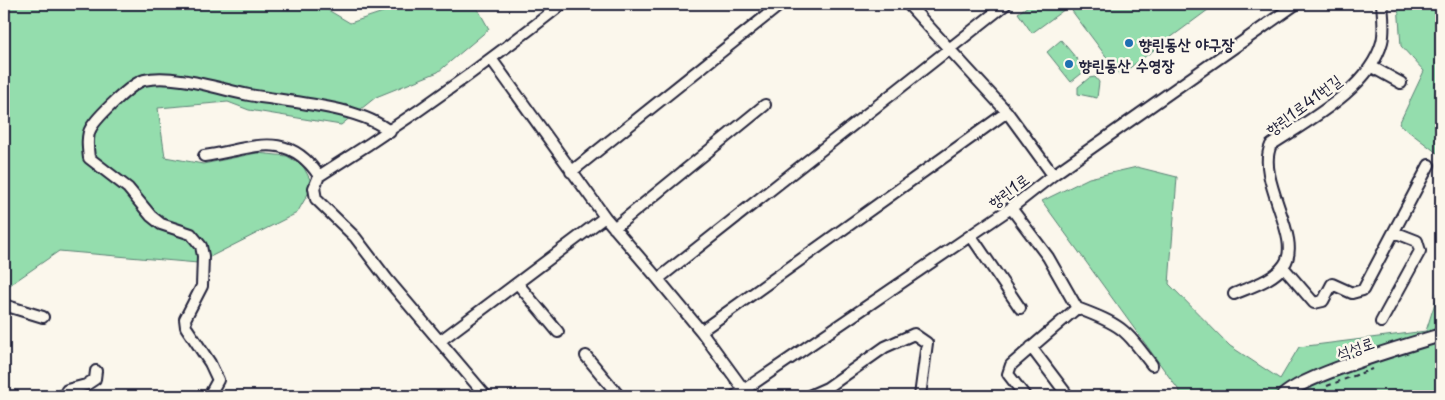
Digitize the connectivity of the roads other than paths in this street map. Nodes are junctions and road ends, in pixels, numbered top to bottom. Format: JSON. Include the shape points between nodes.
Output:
{"nodes":[{"id":1,"x":562,"y":4,"type":"edge"},
{"id":2,"x":781,"y":4,"type":"edge"},
{"id":3,"x":908,"y":4,"type":"edge"},
{"id":4,"x":1006,"y":4,"type":"edge"},
{"id":5,"x":1296,"y":4,"type":"edge"},
{"id":6,"x":1382,"y":4,"type":"edge"},
{"id":7,"x":949,"y":50,"type":"junction"},
{"id":8,"x":492,"y":60,"type":"junction"},
{"id":9,"x":1372,"y":67,"type":"junction"},
{"id":10,"x":1401,"y":83,"type":"dead end"},
{"id":11,"x":765,"y":105,"type":"dead end"},
{"id":12,"x":1007,"y":112,"type":"junction"},
{"id":13,"x":390,"y":132,"type":"junction"},
{"id":14,"x":204,"y":156,"type":"dead end"},
{"id":15,"x":1429,"y":165,"type":"dead end"},
{"id":16,"x":571,"y":172,"type":"junction"},
{"id":17,"x":1053,"y":174,"type":"junction"},
{"id":18,"x":319,"y":176,"type":"junction"},
{"id":19,"x":1011,"y":208,"type":"junction"},
{"id":20,"x":604,"y":217,"type":"junction"},
{"id":21,"x":614,"y":228,"type":"junction"},
{"id":22,"x":1394,"y":232,"type":"junction"},
{"id":23,"x":971,"y":236,"type":"junction"},
{"id":24,"x":1284,"y":267,"type":"junction"},
{"id":25,"x":658,"y":279,"type":"junction"},
{"id":26,"x":518,"y":284,"type":"junction"},
{"id":27,"x":1234,"y":294,"type":"dead end"},
{"id":28,"x":4,"y":305,"type":"edge"},
{"id":29,"x":1020,"y":308,"type":"dead end"},
{"id":30,"x":1078,"y":308,"type":"junction"},
{"id":31,"x":43,"y":317,"type":"dead end"},
{"id":32,"x":1381,"y":322,"type":"dead end"},
{"id":33,"x":701,"y":330,"type":"junction"},
{"id":34,"x":558,"y":332,"type":"dead end"},
{"id":35,"x":1441,"y":335,"type":"edge"},
{"id":36,"x":440,"y":341,"type":"junction"},
{"id":37,"x":1031,"y":346,"type":"junction"},
{"id":38,"x":586,"y":356,"type":"dead end"},
{"id":39,"x":1152,"y":366,"type":"dead end"},
{"id":40,"x":96,"y":371,"type":"dead end"},
{"id":41,"x":743,"y":394,"type":"edge"},
{"id":42,"x":483,"y":395,"type":"edge"},
{"id":43,"x":64,"y":396,"type":"edge"},
{"id":44,"x":209,"y":396,"type":"edge"},
{"id":45,"x":619,"y":396,"type":"edge"},
{"id":46,"x":809,"y":396,"type":"edge"},
{"id":47,"x":920,"y":396,"type":"edge"},
{"id":48,"x":1025,"y":396,"type":"edge"},
{"id":49,"x":1068,"y":396,"type":"edge"},
{"id":50,"x":1283,"y":396,"type":"edge"}],
"edges":[{"from":1,"to":8,"type":"street"},
{"from":2,"to":16,"type":"street"},
{"from":3,"to":7,"type":"street"},
{"from":4,"to":7,"type":"street"},
{"from":5,"to":17,"type":"street","name":"향린1로"},
{"from":6,"to":9,"type":"street","name":"향린1로41번길","via":[[1383,41]]},
{"from":7,"to":12,"type":"street"},
{"from":7,"to":25,"type":"street"},
{"from":8,"to":13,"type":"street"},
{"from":8,"to":16,"type":"street"},
{"from":9,"to":10,"type":"street"},
{"from":9,"to":24,"type":"street","name":"향린1로41번길","via":[[1330,105],[1272,145],[1268,153],[1268,170],[1289,242]]},
{"from":11,"to":21,"type":"street"},
{"from":12,"to":17,"type":"street"},
{"from":12,"to":33,"type":"street"},
{"from":13,"to":18,"type":"street"},
{"from":13,"to":44,"type":"street","via":[[381,124],[312,104],[170,79],[142,80],[108,108],[90,129],[89,158],[128,188],[161,224],[191,234],[201,246],[202,286],[185,319],[186,327],[218,380]]},
{"from":14,"to":18,"type":"street","via":[[270,144],[293,151],[310,163]]},
{"from":15,"to":22,"type":"street"},
{"from":16,"to":20,"type":"street"},
{"from":17,"to":19,"type":"street","name":"향린1로"},
{"from":18,"to":36,"type":"street","via":[[314,188],[316,199],[355,237]]},
{"from":19,"to":23,"type":"street","name":"향린1로"},
{"from":19,"to":30,"type":"street","via":[[1048,257]]},
{"from":20,"to":21,"type":"street"},
{"from":20,"to":26,"type":"street"},
{"from":21,"to":25,"type":"street"},
{"from":22,"to":24,"type":"street","via":[[1364,290],[1352,293],[1332,284],[1323,301],[1314,303]]},
{"from":22,"to":32,"type":"street","via":[[1417,241],[1420,251]]},
{"from":23,"to":29,"type":"street"},
{"from":23,"to":41,"type":"street","name":"향린1로"},
{"from":24,"to":27,"type":"street","via":[[1262,282]]},
{"from":25,"to":33,"type":"street"},
{"from":26,"to":34,"type":"street"},
{"from":26,"to":36,"type":"street"},
{"from":28,"to":31,"type":"street"},
{"from":30,"to":37,"type":"street"},
{"from":30,"to":39,"type":"street","via":[[1127,332]]},
{"from":33,"to":41,"type":"street"},
{"from":35,"to":50,"type":"street","name":"석성로","via":[[1314,378]]},
{"from":36,"to":42,"type":"street"},
{"from":37,"to":48,"type":"street","via":[[1010,365],[1008,374]]},
{"from":37,"to":49,"type":"street"},
{"from":38,"to":45,"type":"street"},
{"from":40,"to":43,"type":"street","via":[[95,379],[67,390]]},
{"from":46,"to":47,"type":"street","via":[[827,388],[885,347],[914,334],[927,344]]}]}
